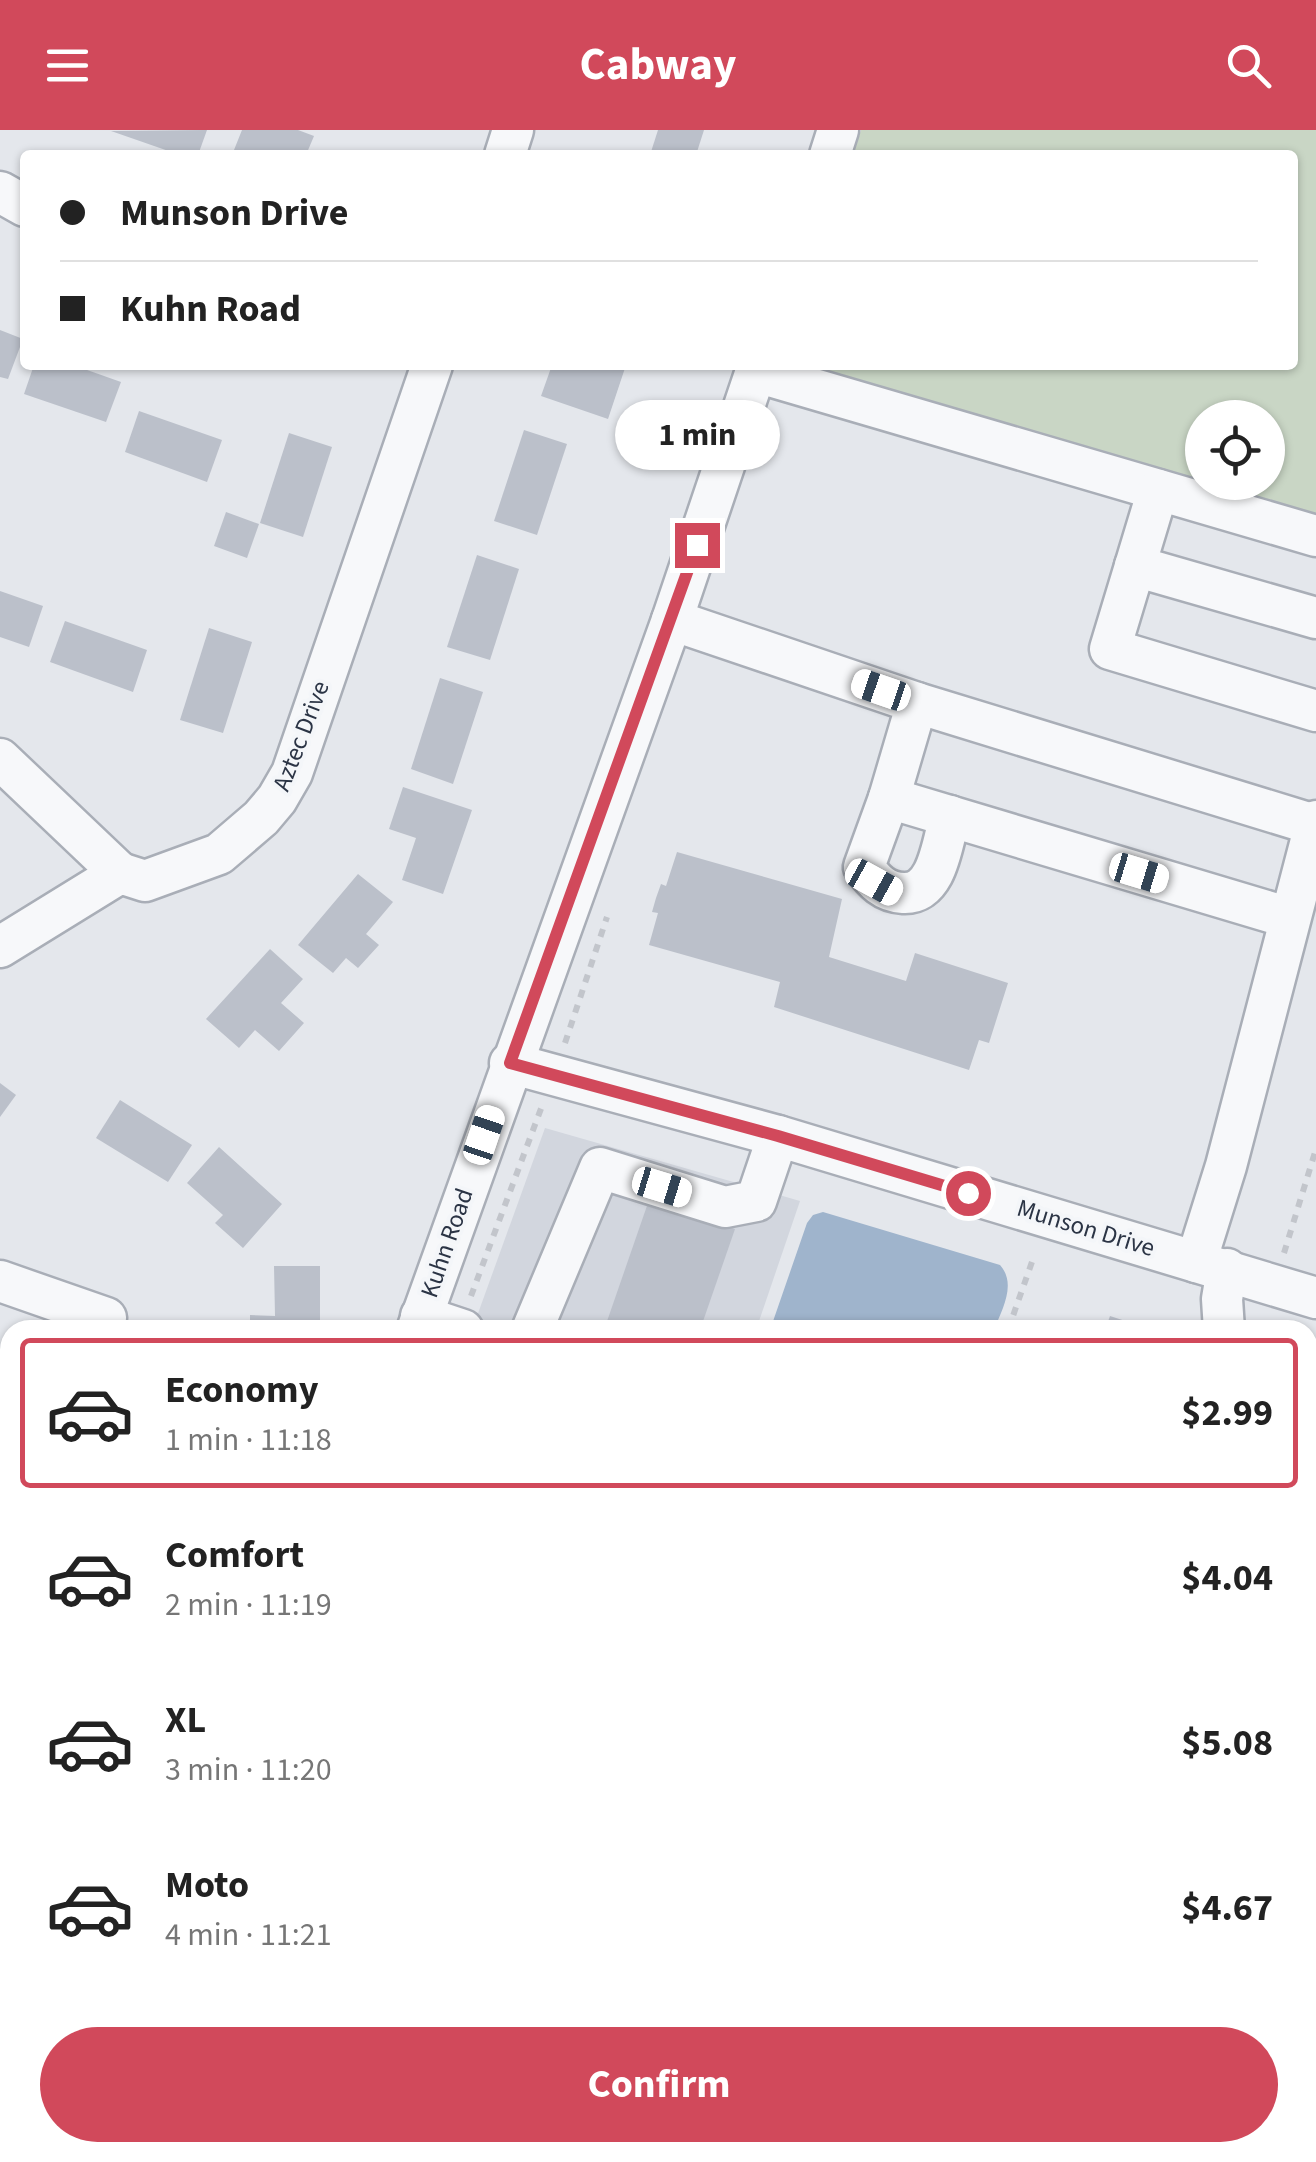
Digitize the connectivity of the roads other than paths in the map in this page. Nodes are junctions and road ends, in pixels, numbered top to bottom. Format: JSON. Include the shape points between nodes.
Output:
{"nodes":[{"id":1,"x":430,"y":370,"type":"edge"},
{"id":2,"x":757,"y":370,"type":"edge"},
{"id":3,"x":760,"y":370,"type":"edge"},
{"id":4,"x":1158,"y":490,"type":"junction"},
{"id":5,"x":1316,"y":536,"type":"edge"},
{"id":6,"x":1136,"y":566,"type":"junction"},
{"id":7,"x":1316,"y":618,"type":"edge"},
{"id":8,"x":672,"y":620,"type":"junction"},
{"id":9,"x":916,"y":703,"type":"junction"},
{"id":10,"x":1316,"y":711,"type":"edge"},
{"id":11,"x":0,"y":759,"type":"edge"},
{"id":12,"x":889,"y":798,"type":"junction"},
{"id":13,"x":950,"y":816,"type":"junction"},
{"id":14,"x":1316,"y":823,"type":"edge"},
{"id":15,"x":120,"y":874,"type":"junction"},
{"id":16,"x":1290,"y":918,"type":"junction"},
{"id":17,"x":0,"y":947,"type":"edge"},
{"id":18,"x":510,"y":1063,"type":"junction"},
{"id":19,"x":778,"y":1136,"type":"junction"},
{"id":20,"x":1211,"y":1265,"type":"junction"},
{"id":21,"x":0,"y":1281,"type":"edge"},
{"id":22,"x":1316,"y":1298,"type":"edge"},
{"id":23,"x":106,"y":1318,"type":"dead end"},
{"id":24,"x":420,"y":1320,"type":"edge"},
{"id":25,"x":536,"y":1320,"type":"edge"},
{"id":26,"x":1223,"y":1320,"type":"edge"}],
"edges":[{"from":1,"to":15,"type":"street","name":"Aztec Drive","via":[[277,800],[219,854],[145,880]]},
{"from":2,"to":8,"type":"street","name":"Kuhn Road"},
{"from":3,"to":4,"type":"street"},
{"from":4,"to":5,"type":"street"},
{"from":4,"to":6,"type":"street"},
{"from":6,"to":7,"type":"street"},
{"from":6,"to":10,"type":"street","via":[[1110,648]]},
{"from":8,"to":9,"type":"street"},
{"from":8,"to":18,"type":"street","name":"Kuhn Road"},
{"from":9,"to":12,"type":"street"},
{"from":9,"to":14,"type":"street"},
{"from":11,"to":15,"type":"street"},
{"from":12,"to":13,"type":"street"},
{"from":12,"to":13,"type":"street","via":[[864,867],[892,892],[925,888]]},
{"from":13,"to":16,"type":"street"},
{"from":14,"to":16,"type":"street"},
{"from":15,"to":17,"type":"street","name":"Aztec Drive"},
{"from":16,"to":20,"type":"street","via":[[1226,1166]]},
{"from":18,"to":19,"type":"street","name":"Munson Drive"},
{"from":18,"to":24,"type":"street","name":"Kuhn Road"},
{"from":19,"to":20,"type":"street","name":"Munson Drive"},
{"from":19,"to":25,"type":"street","via":[[756,1200],[744,1206],[725,1207],[600,1168]]},
{"from":20,"to":22,"type":"street","name":"Munson Drive"},
{"from":20,"to":26,"type":"street"},
{"from":21,"to":23,"type":"street"}]}
